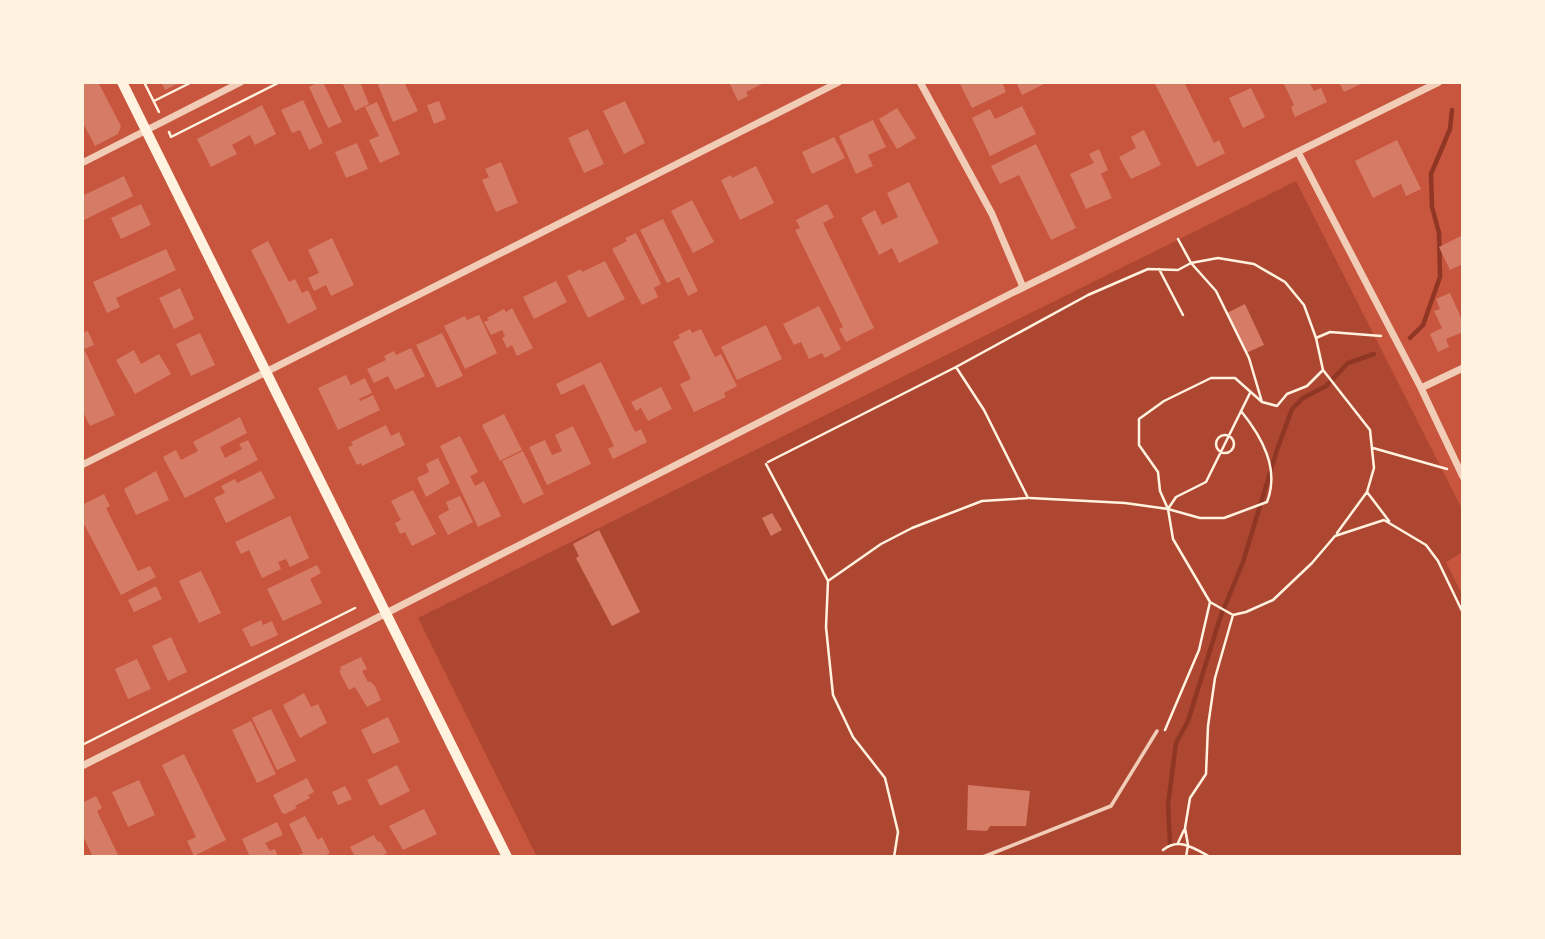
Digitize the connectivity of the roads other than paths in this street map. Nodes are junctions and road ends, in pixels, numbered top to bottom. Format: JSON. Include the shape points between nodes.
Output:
{"nodes":[{"id":1,"x":122,"y":82,"type":"edge"},
{"id":2,"x":241,"y":82,"type":"edge"},
{"id":3,"x":839,"y":82,"type":"edge"},
{"id":4,"x":920,"y":82,"type":"edge"},
{"id":5,"x":1439,"y":82,"type":"edge"},
{"id":6,"x":146,"y":131,"type":"junction"},
{"id":7,"x":1298,"y":152,"type":"junction"},
{"id":8,"x":82,"y":163,"type":"edge"},
{"id":9,"x":1023,"y":287,"type":"junction"},
{"id":10,"x":1463,"y":368,"type":"edge"},
{"id":11,"x":266,"y":372,"type":"junction"},
{"id":12,"x":1421,"y":388,"type":"junction"},
{"id":13,"x":82,"y":465,"type":"edge"},
{"id":14,"x":1462,"y":475,"type":"edge"},
{"id":15,"x":385,"y":613,"type":"junction"},
{"id":16,"x":1157,"y":731,"type":"dead end"},
{"id":17,"x":82,"y":765,"type":"edge"},
{"id":18,"x":503,"y":856,"type":"edge"},
{"id":19,"x":984,"y":857,"type":"edge"}],
"edges":[{"from":1,"to":6,"type":"main road"},
{"from":2,"to":6,"type":"street"},
{"from":3,"to":11,"type":"street"},
{"from":4,"to":9,"type":"street","via":[[992,214]]},
{"from":5,"to":7,"type":"street"},
{"from":6,"to":8,"type":"street"},
{"from":6,"to":11,"type":"main road"},
{"from":7,"to":9,"type":"street"},
{"from":7,"to":12,"type":"street"},
{"from":9,"to":15,"type":"street"},
{"from":10,"to":12,"type":"street"},
{"from":11,"to":13,"type":"street"},
{"from":11,"to":15,"type":"main road"},
{"from":12,"to":14,"type":"street"},
{"from":15,"to":17,"type":"street"},
{"from":15,"to":18,"type":"main road"},
{"from":16,"to":19,"type":"lane","via":[[1111,806]]}]}
